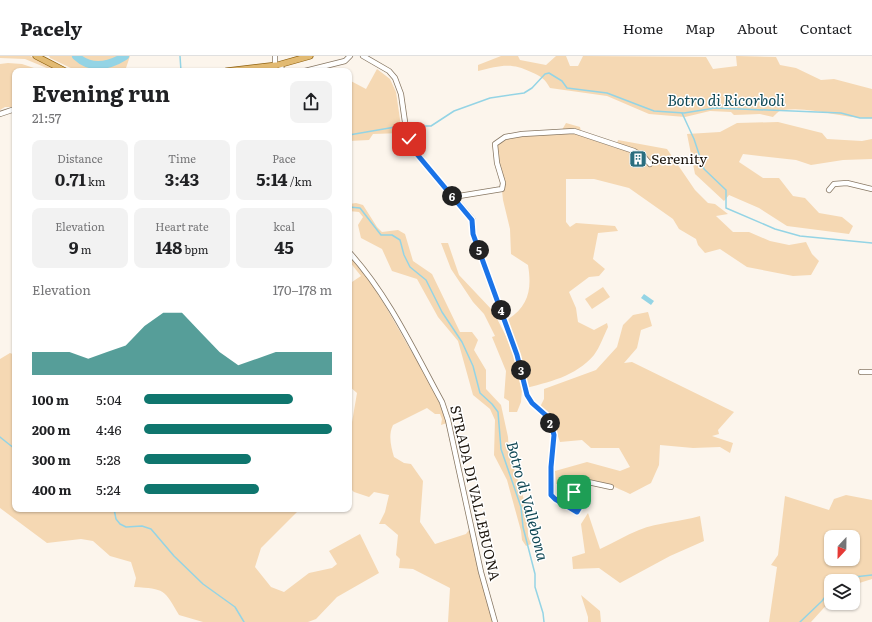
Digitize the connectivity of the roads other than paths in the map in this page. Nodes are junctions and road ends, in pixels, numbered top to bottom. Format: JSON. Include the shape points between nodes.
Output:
{"nodes":[{"id":1,"x":36,"y":56,"type":"edge"},
{"id":2,"x":275,"y":56,"type":"edge"},
{"id":3,"x":310,"y":56,"type":"edge"},
{"id":4,"x":350,"y":56,"type":"edge"},
{"id":5,"x":363,"y":56,"type":"edge"},
{"id":6,"x":279,"y":67,"type":"edge"},
{"id":7,"x":59,"y":68,"type":"edge"},
{"id":8,"x":266,"y":68,"type":"edge"},
{"id":9,"x":318,"y":68,"type":"edge"},
{"id":10,"x":12,"y":110,"type":"edge"},
{"id":11,"x":0,"y":114,"type":"edge"},
{"id":12,"x":650,"y":164,"type":"dead end"},
{"id":13,"x":872,"y":189,"type":"edge"},
{"id":14,"x":829,"y":190,"type":"dead end"},
{"id":15,"x":454,"y":197,"type":"junction"},
{"id":16,"x":352,"y":255,"type":"edge"},
{"id":17,"x":861,"y":372,"type":"dead end"},
{"id":18,"x":872,"y":372,"type":"edge"},
{"id":19,"x":611,"y":487,"type":"dead end"},
{"id":20,"x":495,"y":622,"type":"edge"}],
"edges":[{"from":1,"to":7,"type":"main road"},
{"from":2,"to":6,"type":"street"},
{"from":3,"to":6,"type":"main road"},
{"from":4,"to":9,"type":"street","via":[[343,62]]},
{"from":5,"to":15,"type":"street","via":[[396,78],[406,127],[416,153]]},
{"from":6,"to":8,"type":"main road"},
{"from":10,"to":11,"type":"street"},
{"from":12,"to":15,"type":"street","via":[[634,151],[574,131],[522,134],[505,137],[495,144],[502,189]]},
{"from":13,"to":14,"type":"street","via":[[847,183],[834,184]]},
{"from":15,"to":19,"type":"street","via":[[472,220],[473,234],[515,349],[527,395],[549,418],[554,435],[551,495],[577,512],[580,507],[574,490],[577,483]]},
{"from":16,"to":20,"type":"street","name":"STRADA DI VALLEBUONA","via":[[383,294],[442,402]]},
{"from":17,"to":18,"type":"street"}]}
